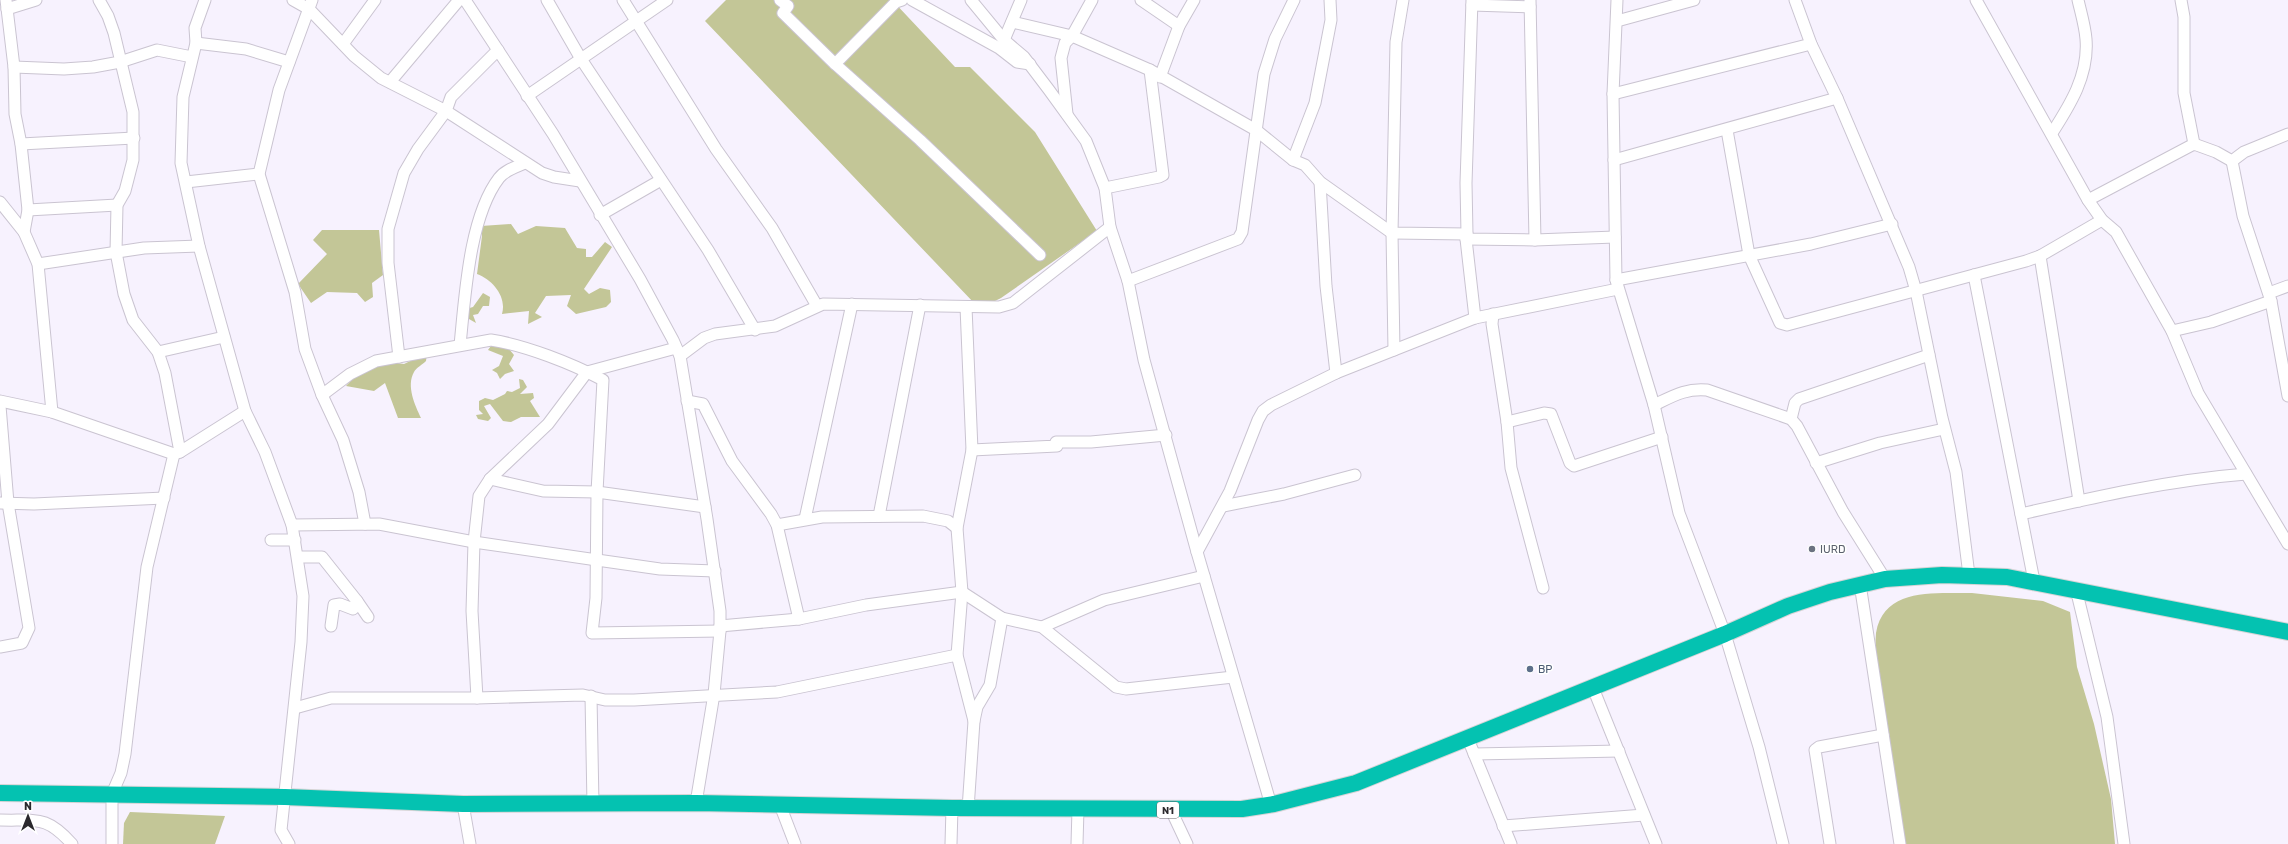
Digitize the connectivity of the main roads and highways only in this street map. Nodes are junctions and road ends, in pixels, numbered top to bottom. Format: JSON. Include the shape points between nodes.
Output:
{"nodes":[{"id":1,"x":2288,"y":632,"type":"edge"},
{"id":2,"x":0,"y":793,"type":"edge"}],
"edges":[{"from":1,"to":2,"type":"highway","number":"N1","via":[[2034,581],[1969,575],[1885,579],[1809,598],[1356,783],[1271,805],[1242,809],[968,809],[696,803],[463,804],[285,797]]}]}
